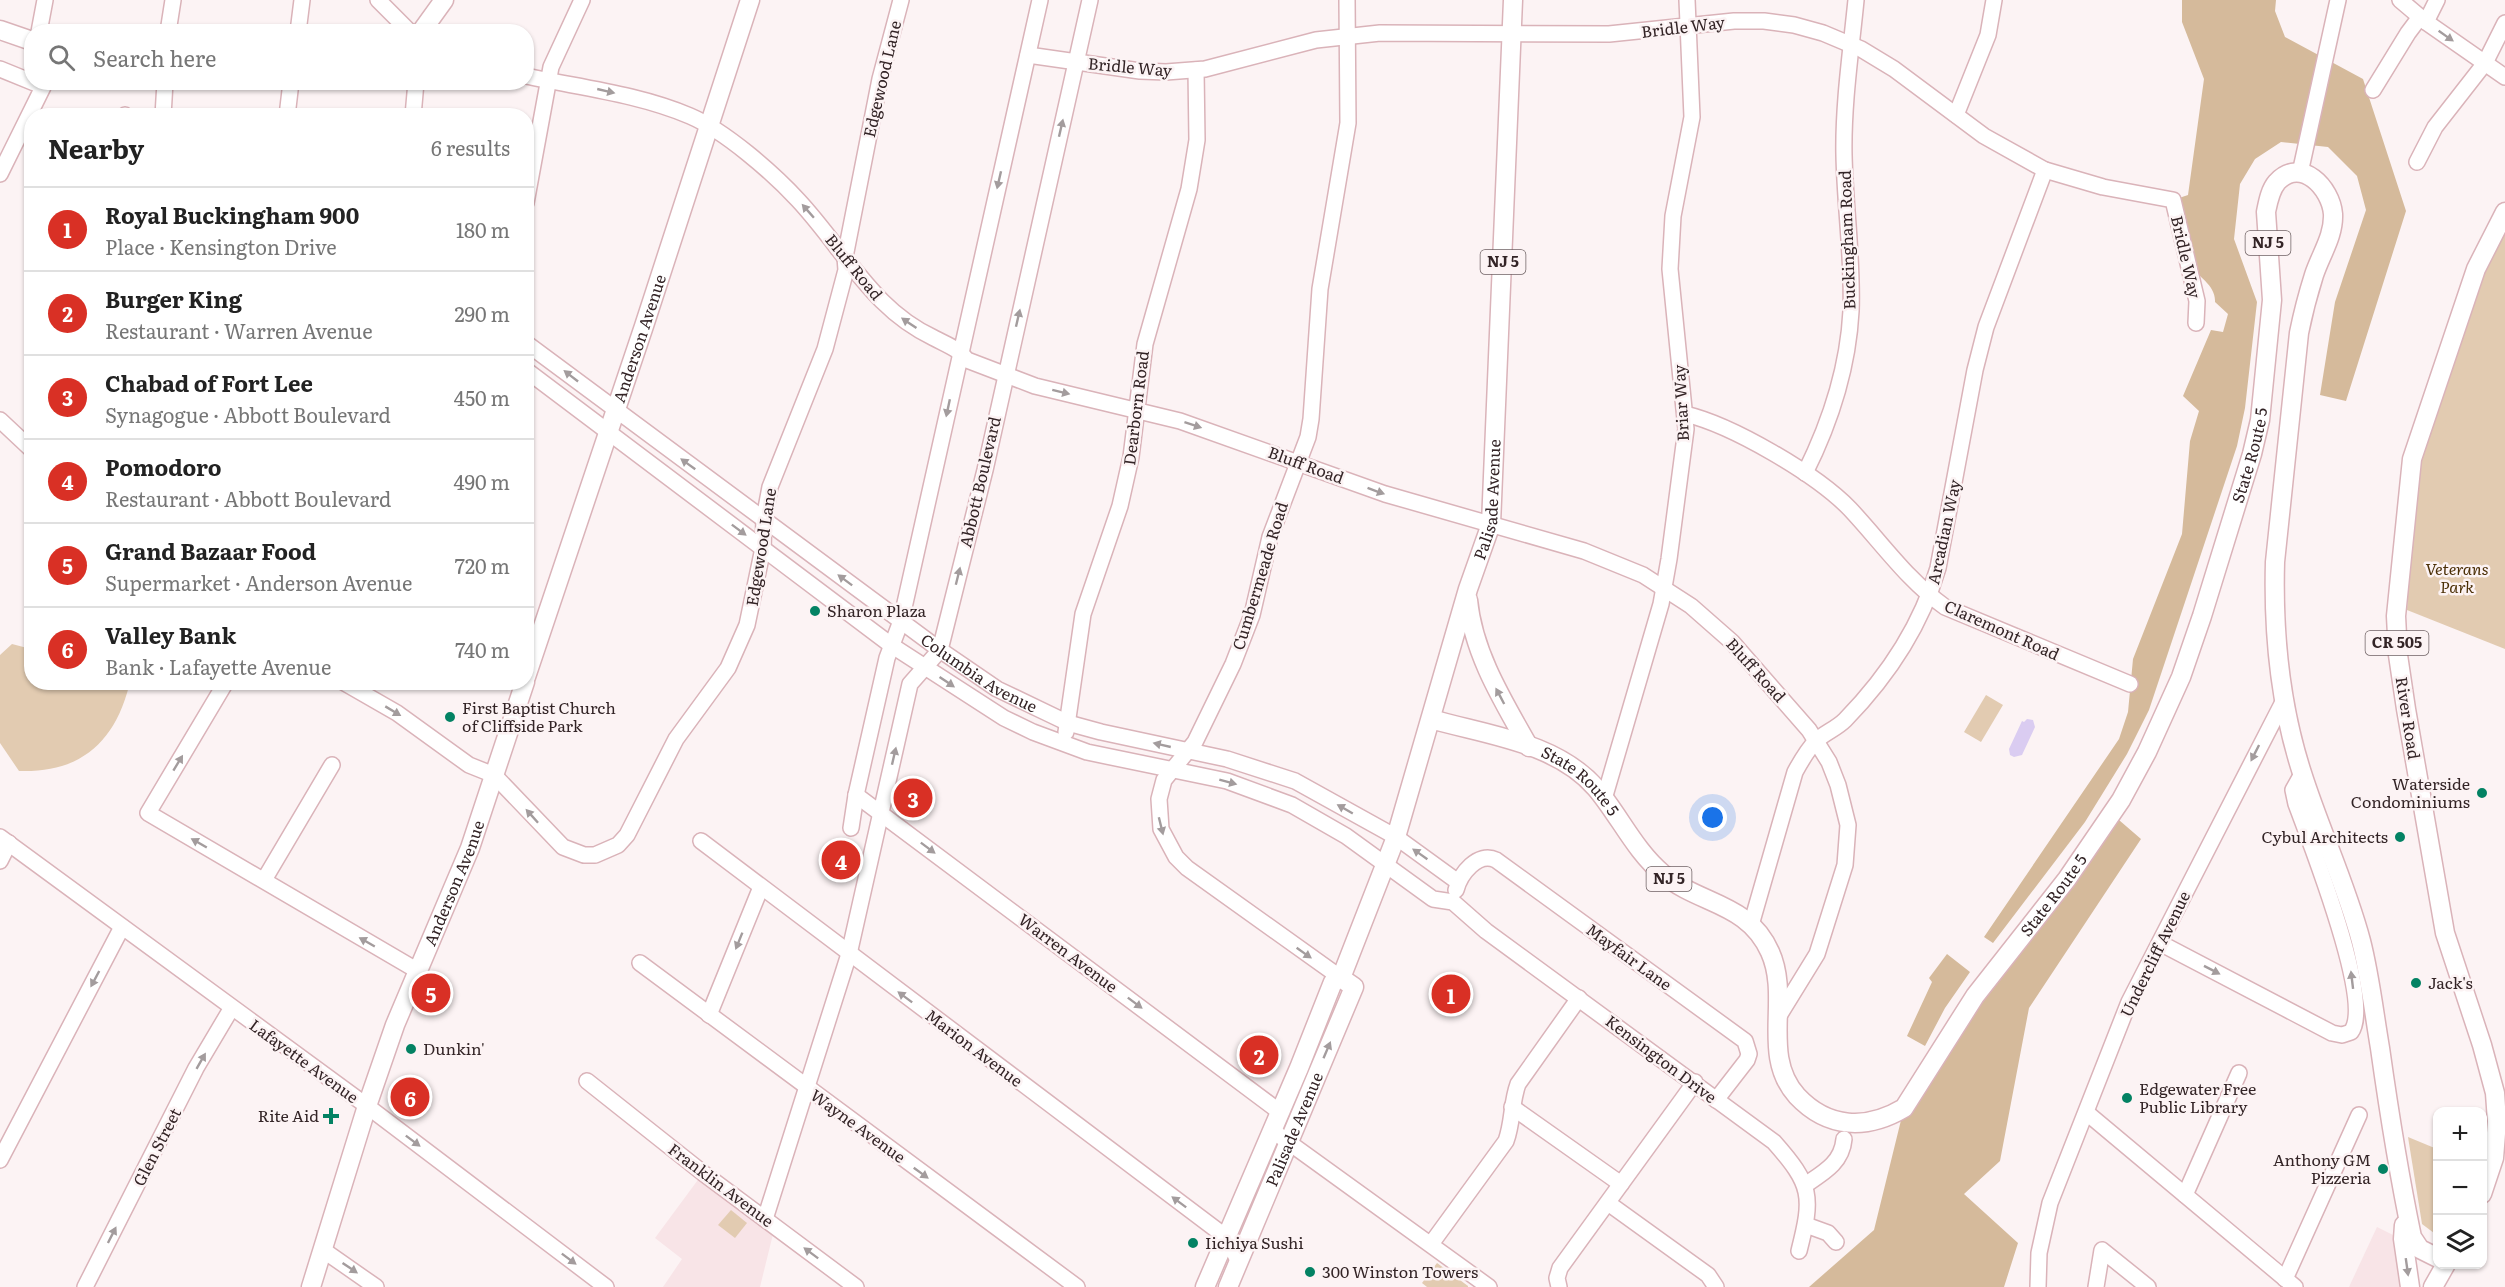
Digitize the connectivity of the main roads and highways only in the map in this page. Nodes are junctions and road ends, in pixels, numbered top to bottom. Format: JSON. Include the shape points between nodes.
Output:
{"nodes":[{"id":1,"x":444,"y":0,"type":"edge"},
{"id":2,"x":750,"y":0,"type":"edge"},
{"id":3,"x":1513,"y":0,"type":"edge"},
{"id":4,"x":427,"y":24,"type":"edge"},
{"id":5,"x":0,"y":30,"type":"edge"},
{"id":6,"x":24,"y":38,"type":"edge"},
{"id":7,"x":2505,"y":212,"type":"edge"},
{"id":8,"x":1468,"y":589,"type":"junction"},
{"id":9,"x":534,"y":653,"type":"edge"},
{"id":10,"x":522,"y":690,"type":"edge"},
{"id":11,"x":1431,"y":719,"type":"junction"},
{"id":12,"x":1529,"y":747,"type":"junction"},
{"id":13,"x":1341,"y":978,"type":"junction"},
{"id":14,"x":2487,"y":1179,"type":"edge"},
{"id":15,"x":2405,"y":1206,"type":"junction"},
{"id":16,"x":2433,"y":1256,"type":"edge"},
{"id":17,"x":2443,"y":1269,"type":"edge"},
{"id":18,"x":311,"y":1287,"type":"edge"},
{"id":19,"x":1205,"y":1287,"type":"edge"},
{"id":20,"x":1228,"y":1287,"type":"edge"},
{"id":21,"x":2410,"y":1287,"type":"edge"},
{"id":22,"x":2433,"y":1287,"type":"edge"}],
"edges":[{"from":1,"to":4,"type":"main road"},
{"from":2,"to":9,"type":"main road","name":"Anderson Avenue"},
{"from":3,"to":8,"type":"main road","name":"Palisade Avenue","number":"NJ 5","via":[[1491,524]]},
{"from":5,"to":6,"type":"main road"},
{"from":7,"to":14,"type":"main road","name":"River Road","number":"CR 505","via":[[2476,269],[2412,459],[2396,616],[2406,709],[2445,933],[2495,1093],[2494,1158]]},
{"from":8,"to":11,"type":"main road","name":"Palisade Avenue","number":"NJ 5"},
{"from":12,"to":8,"type":"main road","number":"NJ 5","one_way":true,"via":[[1497,691],[1474,634]]},
{"from":10,"to":18,"type":"main road","name":"Anderson Avenue","via":[[470,848],[395,1025]]},
{"from":11,"to":12,"type":"main road","name":"State Route 5","number":"NJ 5"},
{"from":11,"to":13,"type":"main road","name":"Palisade Avenue","via":[[1396,837]]},
{"from":12,"to":15,"type":"main road","name":"State Route 5","number":"NJ 5","via":[[1581,774],[1663,874],[1730,909],[1751,925],[1776,967],[1778,1054],[1796,1095],[1825,1116],[1855,1124],[1880,1120],[1904,1108],[1975,996],[2067,879],[2121,800],[2181,676],[2252,454],[2265,385],[2272,300],[2268,200],[2275,184],[2291,174],[2316,179],[2330,198],[2333,224],[2299,333],[2284,470],[2274,597],[2283,702],[2302,774],[2365,957]]},
{"from":13,"to":19,"type":"main road","name":"Palisade Avenue","via":[[1333,982]]},
{"from":20,"to":13,"type":"main road","name":"Palisade Avenue","one_way":true,"via":[[1354,987]]},
{"from":15,"to":16,"type":"main road","name":"State Route 5","via":[[2412,1237],[2420,1249]]},
{"from":15,"to":21,"type":"main road","one_way":true,"via":[[2403,1239]]},
{"from":17,"to":22,"type":"main road"}]}
